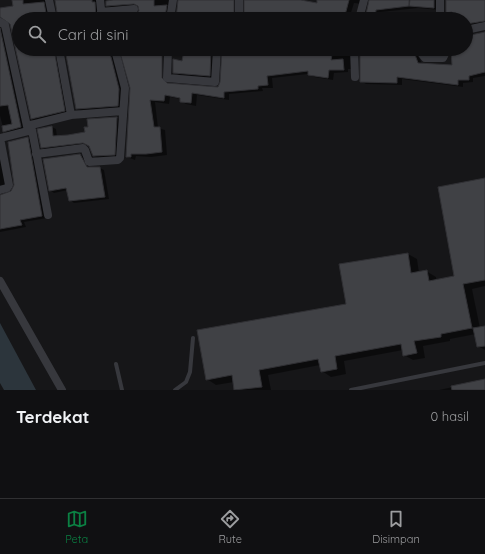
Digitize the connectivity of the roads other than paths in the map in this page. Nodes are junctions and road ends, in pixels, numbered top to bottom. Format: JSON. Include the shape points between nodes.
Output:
{"nodes":[{"id":1,"x":49,"y":0,"type":"edge"},
{"id":2,"x":100,"y":0,"type":"edge"},
{"id":3,"x":173,"y":0,"type":"edge"},
{"id":4,"x":239,"y":0,"type":"edge"},
{"id":5,"x":364,"y":0,"type":"edge"},
{"id":6,"x":440,"y":0,"type":"edge"},
{"id":7,"x":134,"y":9,"type":"dead end"},
{"id":8,"x":52,"y":12,"type":"edge"},
{"id":9,"x":102,"y":12,"type":"edge"},
{"id":10,"x":118,"y":12,"type":"edge"},
{"id":11,"x":171,"y":12,"type":"edge"},
{"id":12,"x":239,"y":12,"type":"edge"},
{"id":13,"x":361,"y":12,"type":"edge"},
{"id":14,"x":440,"y":12,"type":"edge"},
{"id":15,"x":0,"y":22,"type":"edge"},
{"id":16,"x":485,"y":26,"type":"edge"},
{"id":17,"x":473,"y":29,"type":"edge"},
{"id":18,"x":59,"y":56,"type":"edge"},
{"id":19,"x":117,"y":56,"type":"edge"},
{"id":20,"x":168,"y":56,"type":"edge"},
{"id":21,"x":217,"y":56,"type":"edge"},
{"id":22,"x":354,"y":56,"type":"edge"},
{"id":23,"x":423,"y":56,"type":"edge"},
{"id":24,"x":444,"y":56,"type":"edge"},
{"id":25,"x":355,"y":77,"type":"dead end"},
{"id":26,"x":123,"y":111,"type":"junction"},
{"id":27,"x":71,"y":115,"type":"junction"},
{"id":28,"x":27,"y":128,"type":"junction"},
{"id":29,"x":0,"y":138,"type":"edge"},
{"id":30,"x":36,"y":154,"type":"junction"},
{"id":31,"x":0,"y":190,"type":"edge"},
{"id":32,"x":48,"y":215,"type":"dead end"},
{"id":33,"x":0,"y":281,"type":"edge"},
{"id":34,"x":193,"y":338,"type":"dead end"},
{"id":35,"x":485,"y":362,"type":"edge"},
{"id":36,"x":116,"y":364,"type":"dead end"},
{"id":37,"x":62,"y":390,"type":"edge"},
{"id":38,"x":122,"y":390,"type":"edge"},
{"id":39,"x":175,"y":390,"type":"edge"},
{"id":40,"x":351,"y":390,"type":"edge"}],
"edges":[{"from":1,"to":8,"type":"street"},
{"from":2,"to":9,"type":"street"},
{"from":3,"to":11,"type":"street"},
{"from":4,"to":12,"type":"street"},
{"from":5,"to":13,"type":"street"},
{"from":6,"to":14,"type":"street"},
{"from":7,"to":10,"type":"street"},
{"from":15,"to":28,"type":"street","via":[[5,25]]},
{"from":16,"to":17,"type":"street"},
{"from":18,"to":27,"type":"street"},
{"from":19,"to":26,"type":"street","via":[[125,88]]},
{"from":20,"to":21,"type":"street","via":[[167,78],[215,82]]},
{"from":22,"to":25,"type":"street"},
{"from":23,"to":24,"type":"street"},
{"from":26,"to":27,"type":"street"},
{"from":26,"to":30,"type":"street","via":[[118,160],[89,162],[83,148]]},
{"from":27,"to":28,"type":"street"},
{"from":28,"to":29,"type":"street"},
{"from":28,"to":30,"type":"street","via":[[32,130]]},
{"from":29,"to":31,"type":"street","via":[[9,186]]},
{"from":30,"to":32,"type":"street"},
{"from":33,"to":37,"type":"street"},
{"from":34,"to":39,"type":"lane","via":[[190,372],[186,382]]},
{"from":35,"to":40,"type":"lane"},
{"from":36,"to":38,"type":"lane"}]}
